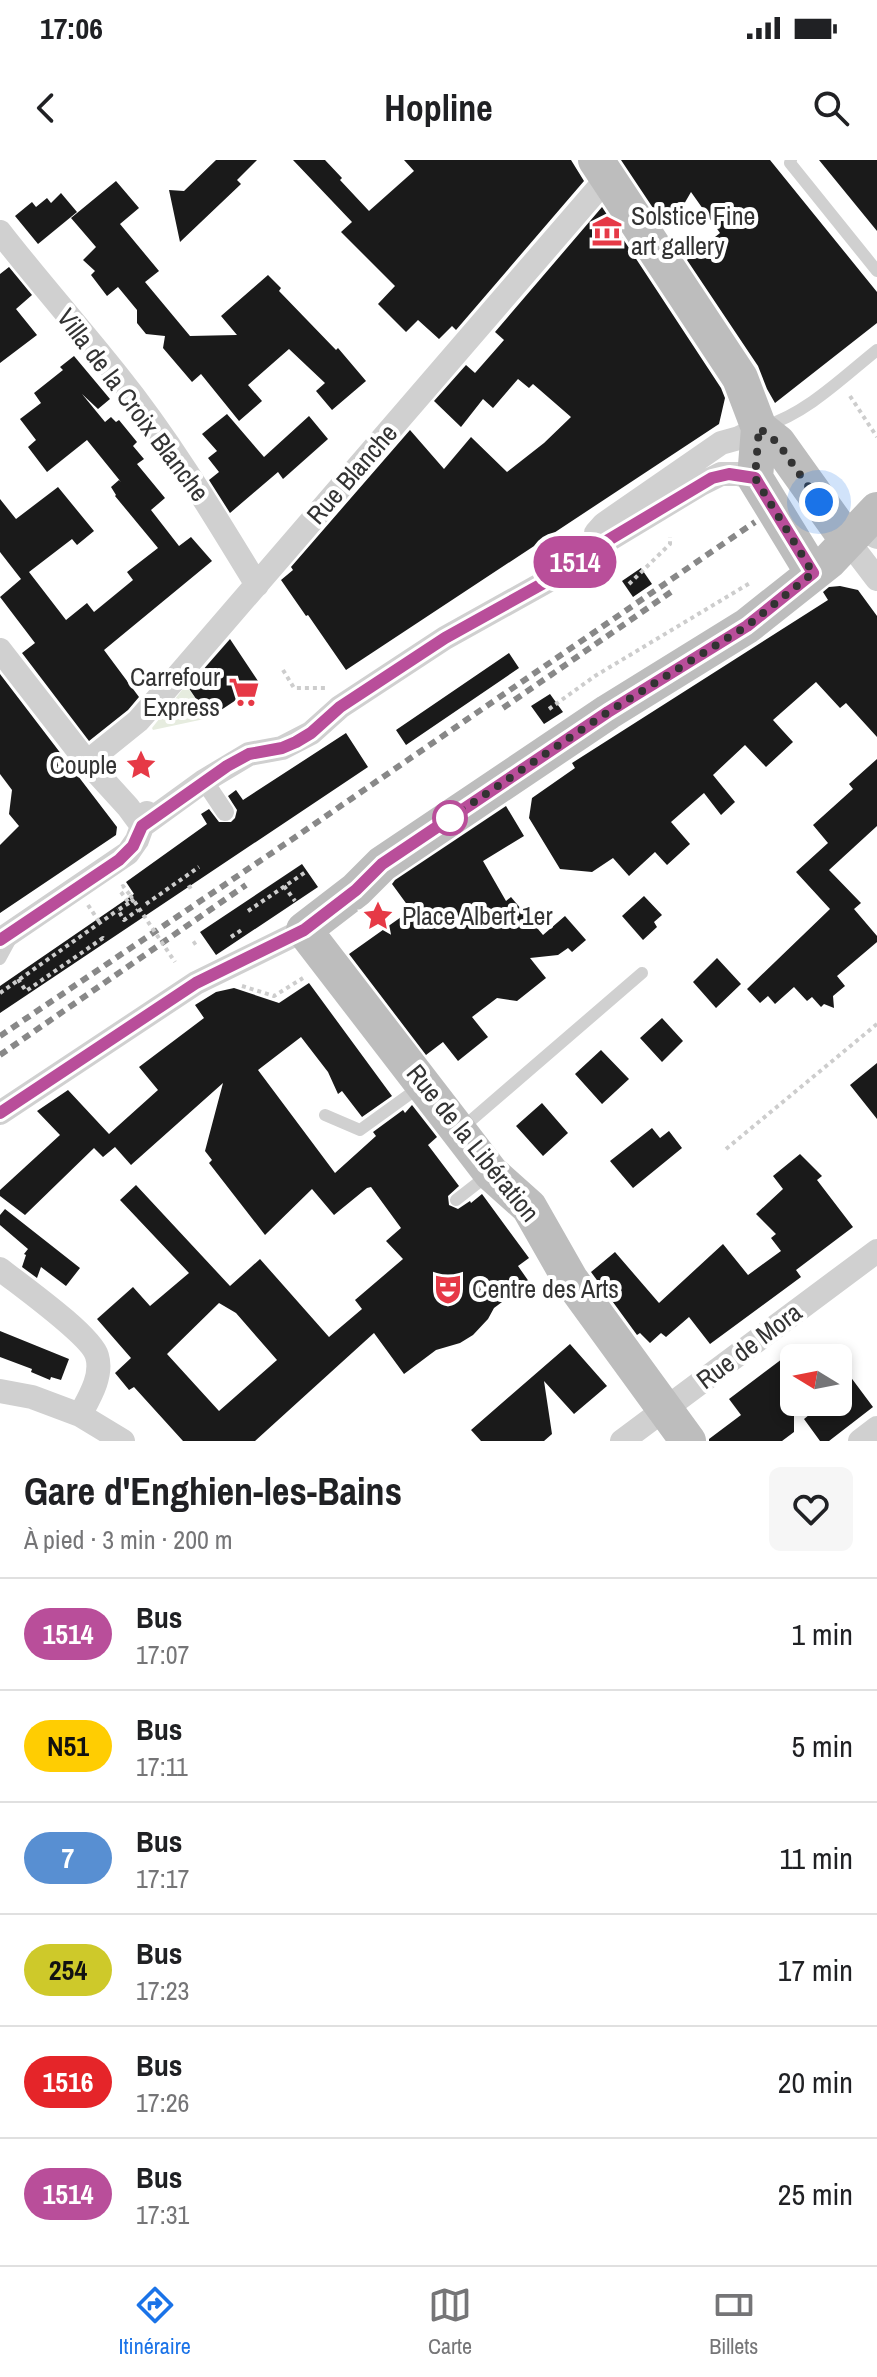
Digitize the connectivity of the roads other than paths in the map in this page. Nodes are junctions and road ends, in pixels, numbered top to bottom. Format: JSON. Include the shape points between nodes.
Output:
{"nodes":[{"id":1,"x":791,"y":160,"type":"edge"},
{"id":2,"x":602,"y":168,"type":"edge"},
{"id":3,"x":0,"y":232,"type":"edge"},
{"id":4,"x":877,"y":271,"type":"edge"},
{"id":5,"x":877,"y":350,"type":"edge"},
{"id":6,"x":749,"y":433,"type":"junction"},
{"id":7,"x":755,"y":478,"type":"junction"},
{"id":8,"x":877,"y":493,"type":"edge"},
{"id":9,"x":819,"y":502,"type":"junction"},
{"id":10,"x":869,"y":533,"type":"edge"},
{"id":11,"x":605,"y":542,"type":"junction"},
{"id":12,"x":813,"y":573,"type":"junction"},
{"id":13,"x":877,"y":579,"type":"edge"},
{"id":14,"x":257,"y":585,"type":"junction"},
{"id":15,"x":499,"y":608,"type":"junction"},
{"id":16,"x":0,"y":650,"type":"edge"},
{"id":17,"x":87,"y":762,"type":"junction"},
{"id":18,"x":207,"y":785,"type":"dead end"},
{"id":19,"x":225,"y":812,"type":"dead end"},
{"id":20,"x":142,"y":826,"type":"junction"},
{"id":21,"x":304,"y":930,"type":"junction"},
{"id":22,"x":8,"y":935,"type":"edge"},
{"id":23,"x":0,"y":959,"type":"edge"},
{"id":24,"x":642,"y":973,"type":"dead end"},
{"id":25,"x":424,"y":1084,"type":"junction"},
{"id":26,"x":0,"y":1113,"type":"edge"},
{"id":27,"x":325,"y":1115,"type":"dead end"},
{"id":28,"x":459,"y":1131,"type":"junction"},
{"id":29,"x":491,"y":1173,"type":"junction"},
{"id":30,"x":456,"y":1200,"type":"dead end"},
{"id":31,"x":877,"y":1251,"type":"edge"},
{"id":32,"x":0,"y":1269,"type":"edge"},
{"id":33,"x":0,"y":1391,"type":"edge"},
{"id":34,"x":664,"y":1410,"type":"junction"},
{"id":35,"x":80,"y":1415,"type":"junction"},
{"id":36,"x":877,"y":1428,"type":"edge"},
{"id":37,"x":123,"y":1441,"type":"edge"},
{"id":38,"x":622,"y":1441,"type":"edge"},
{"id":39,"x":688,"y":1441,"type":"edge"},
{"id":40,"x":860,"y":1441,"type":"edge"}],
"edges":[{"from":1,"to":4,"type":"lane"},
{"from":2,"to":6,"type":"main road","via":[[740,378]]},
{"from":2,"to":14,"type":"street","name":"Rue Blanche"},
{"from":3,"to":14,"type":"street","name":"Villa de la Croix Blanche","via":[[179,459]]},
{"from":5,"to":6,"type":"lane","via":[[786,419]]},
{"from":6,"to":7,"type":"main road"},
{"from":6,"to":9,"type":"main road","via":[[778,443]]},
{"from":6,"to":11,"type":"street"},
{"from":6,"to":15,"type":"street","via":[[721,443],[604,524],[583,547]]},
{"from":7,"to":11,"type":"street","via":[[712,478]]},
{"from":7,"to":12,"type":"main road"},
{"from":8,"to":9,"type":"main road"},
{"from":9,"to":10,"type":"main road"},
{"from":10,"to":12,"type":"main road"},
{"from":10,"to":13,"type":"street"},
{"from":11,"to":15,"type":"street"},
{"from":12,"to":21,"type":"main road","via":[[747,626],[382,864]]},
{"from":14,"to":17,"type":"street","name":"Rue Blanche","via":[[138,721]]},
{"from":15,"to":20,"type":"street","via":[[334,712],[293,732],[218,754],[158,799]]},
{"from":16,"to":17,"type":"street"},
{"from":17,"to":20,"type":"street"},
{"from":18,"to":19,"type":"street"},
{"from":20,"to":22,"type":"street","via":[[128,853]]},
{"from":21,"to":25,"type":"main road","name":"Rue de la Libération"},
{"from":21,"to":26,"type":"street","via":[[196,983]]},
{"from":22,"to":23,"type":"lane"},
{"from":24,"to":28,"type":"lane"},
{"from":25,"to":27,"type":"lane","via":[[360,1130]]},
{"from":25,"to":28,"type":"main road","name":"Rue de la Libération"},
{"from":28,"to":29,"type":"main road","name":"Rue de la Libération"},
{"from":29,"to":30,"type":"lane"},
{"from":29,"to":34,"type":"main road","name":"Rue de la Libération","via":[[529,1207],[570,1279]]},
{"from":31,"to":34,"type":"street","name":"Rue de Mora"},
{"from":32,"to":35,"type":"street","via":[[86,1340],[98,1358],[95,1386]]},
{"from":33,"to":35,"type":"street"},
{"from":34,"to":38,"type":"street","name":"Rue de Mora"},
{"from":34,"to":39,"type":"main road","name":"Rue de la Libération"},
{"from":35,"to":37,"type":"street"},
{"from":36,"to":40,"type":"street"}]}
